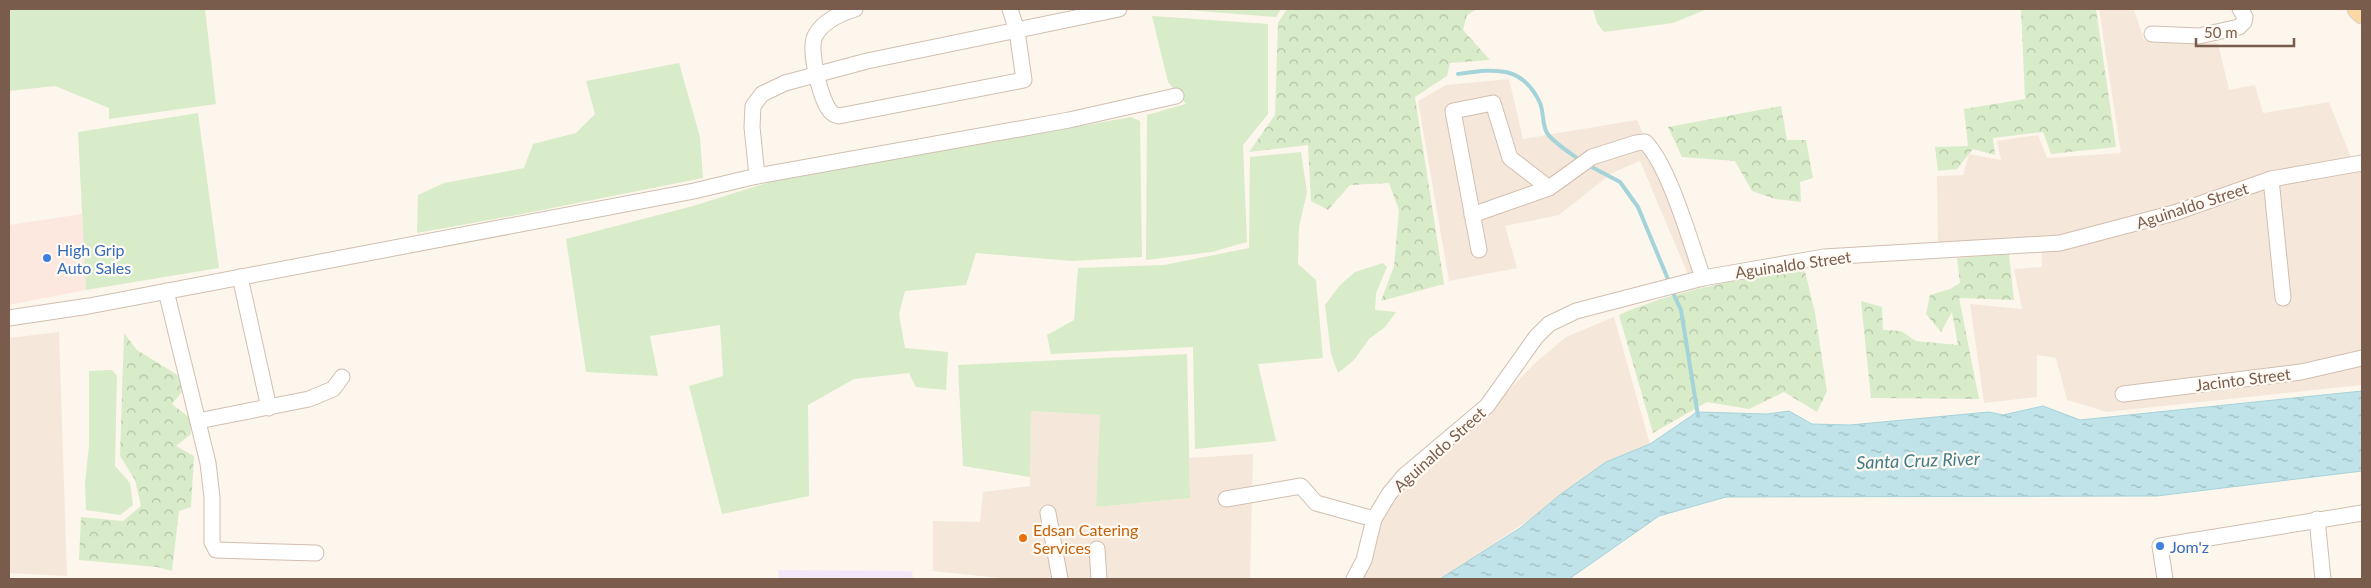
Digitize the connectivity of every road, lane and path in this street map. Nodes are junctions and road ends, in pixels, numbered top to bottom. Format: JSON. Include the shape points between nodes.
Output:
{"nodes":[{"id":1,"x":855,"y":9,"type":"edge"},
{"id":2,"x":1010,"y":9,"type":"edge"},
{"id":3,"x":1119,"y":9,"type":"edge"},
{"id":4,"x":2240,"y":9,"type":"edge"},
{"id":5,"x":2357,"y":9,"type":"edge"},
{"id":6,"x":1090,"y":11,"type":"edge"},
{"id":7,"x":2362,"y":14,"type":"edge"},
{"id":8,"x":1017,"y":30,"type":"junction"},
{"id":9,"x":2152,"y":34,"type":"dead end"},
{"id":10,"x":816,"y":75,"type":"junction"},
{"id":11,"x":1176,"y":96,"type":"dead end"},
{"id":12,"x":2362,"y":163,"type":"edge"},
{"id":13,"x":757,"y":176,"type":"junction"},
{"id":14,"x":2271,"y":179,"type":"junction"},
{"id":15,"x":1550,"y":188,"type":"junction"},
{"id":16,"x":1472,"y":216,"type":"junction"},
{"id":17,"x":1479,"y":250,"type":"dead end"},
{"id":18,"x":240,"y":277,"type":"junction"},
{"id":19,"x":1703,"y":278,"type":"junction"},
{"id":20,"x":166,"y":292,"type":"junction"},
{"id":21,"x":2284,"y":298,"type":"dead end"},
{"id":22,"x":9,"y":318,"type":"edge"},
{"id":23,"x":2362,"y":358,"type":"edge"},
{"id":24,"x":342,"y":377,"type":"dead end"},
{"id":25,"x":2123,"y":394,"type":"dead end"},
{"id":26,"x":269,"y":408,"type":"junction"},
{"id":27,"x":198,"y":421,"type":"junction"},
{"id":28,"x":1226,"y":500,"type":"dead end"},
{"id":29,"x":1048,"y":513,"type":"dead end"},
{"id":30,"x":2362,"y":513,"type":"edge"},
{"id":31,"x":1374,"y":519,"type":"junction"},
{"id":32,"x":2317,"y":519,"type":"junction"},
{"id":33,"x":1096,"y":549,"type":"dead end"},
{"id":34,"x":316,"y":553,"type":"dead end"},
{"id":35,"x":1060,"y":579,"type":"edge"},
{"id":36,"x":1099,"y":579,"type":"edge"},
{"id":37,"x":1354,"y":579,"type":"edge"},
{"id":38,"x":2165,"y":579,"type":"edge"},
{"id":39,"x":2323,"y":579,"type":"edge"}],
"edges":[{"from":1,"to":10,"type":"street","via":[[837,15],[822,26],[813,39]]},
{"from":2,"to":8,"type":"street"},
{"from":3,"to":6,"type":"street"},
{"from":4,"to":9,"type":"street","via":[[2245,17],[2239,27],[2199,36]]},
{"from":5,"to":7,"type":"main road"},
{"from":6,"to":8,"type":"street"},
{"from":8,"to":10,"type":"street","via":[[867,61]]},
{"from":8,"to":10,"type":"street","via":[[1024,80],[839,116],[832,113],[824,100]]},
{"from":10,"to":13,"type":"street","via":[[785,83],[762,94],[753,106]]},
{"from":11,"to":13,"type":"street","via":[[1069,120]]},
{"from":12,"to":14,"type":"street","name":"Aguinaldo Street"},
{"from":13,"to":18,"type":"street"},
{"from":14,"to":19,"type":"street","name":"Aguinaldo Street","via":[[2174,212],[2060,243],[1824,257]]},
{"from":14,"to":21,"type":"street"},
{"from":15,"to":16,"type":"street"},
{"from":15,"to":16,"type":"street","via":[[1510,158],[1493,103],[1453,111]]},
{"from":15,"to":19,"type":"street","via":[[1592,156],[1645,142],[1654,150],[1671,188]]},
{"from":16,"to":17,"type":"street"},
{"from":18,"to":20,"type":"street"},
{"from":18,"to":26,"type":"street"},
{"from":19,"to":31,"type":"street","name":"Aguinaldo Street","via":[[1576,311],[1549,324],[1536,337],[1487,406],[1404,476]]},
{"from":20,"to":22,"type":"street"},
{"from":20,"to":27,"type":"street"},
{"from":23,"to":25,"type":"street","name":"Jacinto Street","via":[[2301,372]]},
{"from":24,"to":26,"type":"street","via":[[333,389],[309,399]]},
{"from":26,"to":27,"type":"street"},
{"from":27,"to":34,"type":"street","via":[[208,463],[212,542],[216,550]]},
{"from":28,"to":31,"type":"street","via":[[1301,486],[1316,503]]},
{"from":29,"to":35,"type":"street"},
{"from":30,"to":32,"type":"street"},
{"from":31,"to":37,"type":"street","name":"Aguinaldo Street","via":[[1364,560]]},
{"from":32,"to":38,"type":"street","via":[[2160,546]]},
{"from":32,"to":39,"type":"street"},
{"from":33,"to":36,"type":"street"}]}
